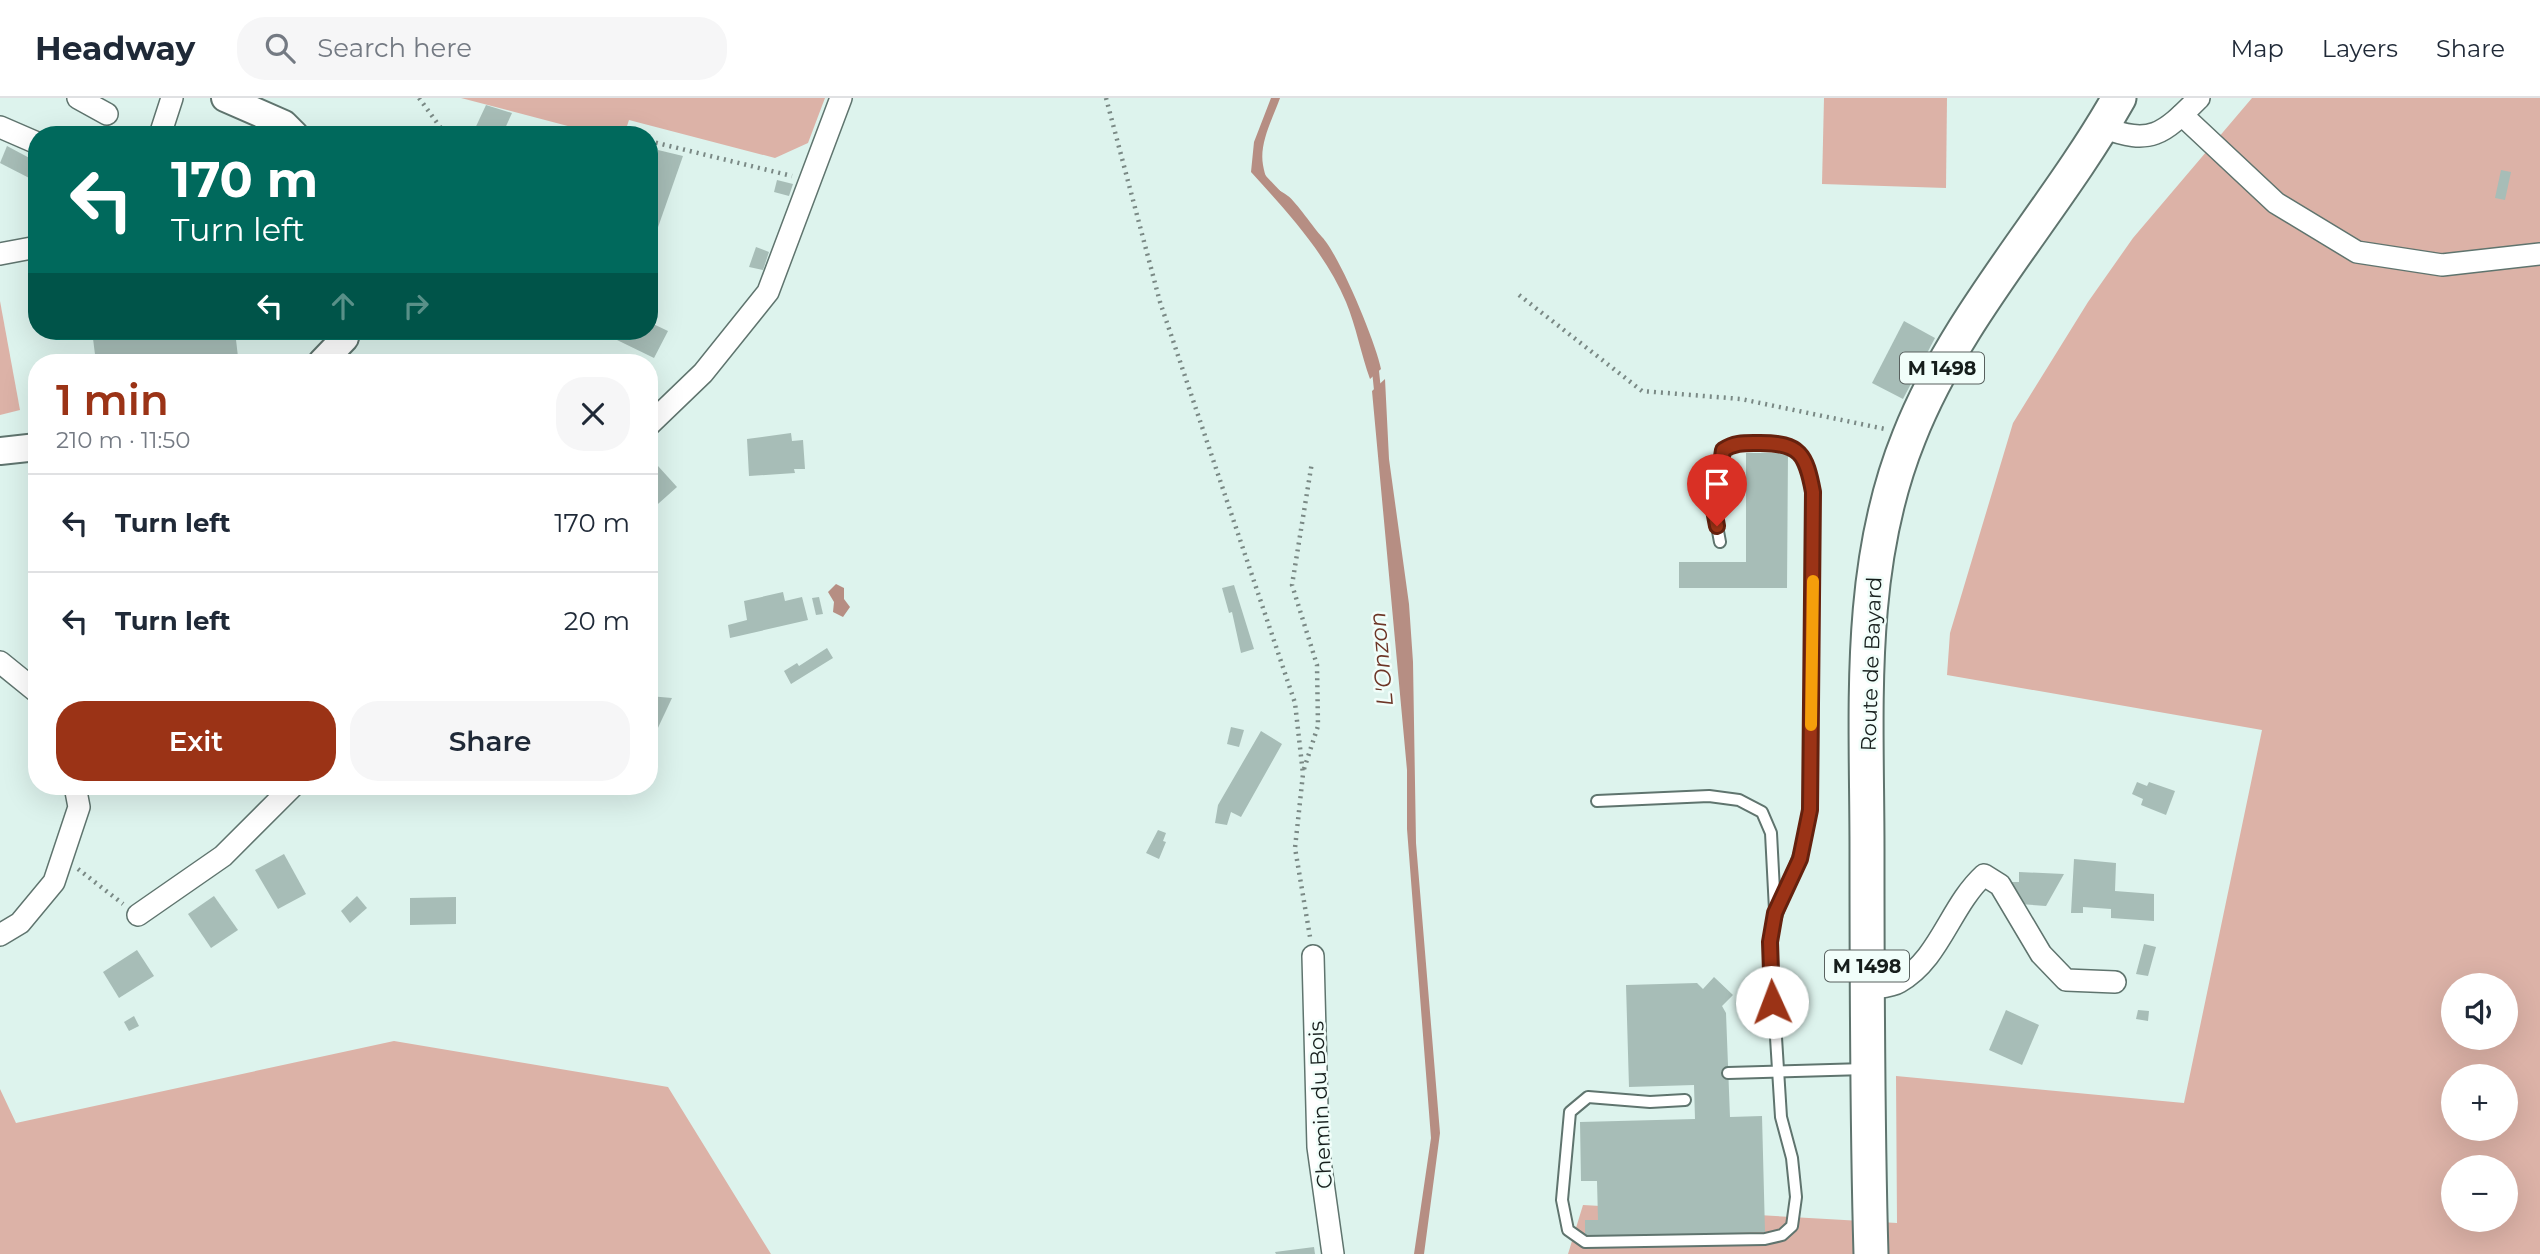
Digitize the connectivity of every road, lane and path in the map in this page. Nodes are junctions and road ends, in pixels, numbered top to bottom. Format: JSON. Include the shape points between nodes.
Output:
{"nodes":[{"id":1,"x":78,"y":98,"type":"edge"},
{"id":2,"x":172,"y":98,"type":"edge"},
{"id":3,"x":225,"y":98,"type":"edge"},
{"id":4,"x":419,"y":98,"type":"edge"},
{"id":5,"x":841,"y":98,"type":"edge"},
{"id":6,"x":1106,"y":98,"type":"edge"},
{"id":7,"x":2119,"y":98,"type":"edge"},
{"id":8,"x":2199,"y":98,"type":"edge"},
{"id":9,"x":107,"y":114,"type":"dead end"},
{"id":10,"x":2182,"y":115,"type":"junction"},
{"id":11,"x":163,"y":126,"type":"edge"},
{"id":12,"x":286,"y":126,"type":"edge"},
{"id":13,"x":439,"y":126,"type":"edge"},
{"id":14,"x":0,"y":127,"type":"edge"},
{"id":15,"x":2102,"y":127,"type":"junction"},
{"id":16,"x":28,"y":140,"type":"edge"},
{"id":17,"x":658,"y":143,"type":"edge"},
{"id":18,"x":810,"y":180,"type":"junction"},
{"id":19,"x":28,"y":249,"type":"edge"},
{"id":20,"x":0,"y":254,"type":"edge"},
{"id":21,"x":2540,"y":254,"type":"edge"},
{"id":22,"x":1519,"y":295,"type":"dead end"},
{"id":23,"x":343,"y":340,"type":"edge"},
{"id":24,"x":330,"y":354,"type":"edge"},
{"id":25,"x":658,"y":416,"type":"edge"},
{"id":26,"x":1909,"y":435,"type":"junction"},
{"id":27,"x":28,"y":448,"type":"edge"},
{"id":28,"x":0,"y":451,"type":"edge"},
{"id":29,"x":1312,"y":462,"type":"dead end"},
{"id":30,"x":1720,"y":541,"type":"dead end"},
{"id":31,"x":0,"y":662,"type":"edge"},
{"id":32,"x":28,"y":685,"type":"edge"},
{"id":33,"x":1303,"y":774,"type":"junction"},
{"id":34,"x":77,"y":795,"type":"edge"},
{"id":35,"x":284,"y":795,"type":"edge"},
{"id":36,"x":1597,"y":801,"type":"dead end"},
{"id":37,"x":88,"y":877,"type":"dead end"},
{"id":38,"x":121,"y":902,"type":"dead end"},
{"id":39,"x":1775,"y":913,"type":"junction"},
{"id":40,"x":138,"y":915,"type":"dead end"},
{"id":41,"x":0,"y":935,"type":"edge"},
{"id":42,"x":1313,"y":956,"type":"joint"},
{"id":43,"x":2115,"y":982,"type":"dead end"},
{"id":44,"x":1867,"y":989,"type":"junction"},
{"id":45,"x":1866,"y":1069,"type":"junction"},
{"id":46,"x":1780,"y":1070,"type":"junction"},
{"id":47,"x":1728,"y":1073,"type":"dead end"},
{"id":48,"x":1685,"y":1100,"type":"dead end"},
{"id":49,"x":1333,"y":1254,"type":"edge"},
{"id":50,"x":1871,"y":1254,"type":"edge"}],
"edges":[{"from":1,"to":9,"type":"street"},
{"from":2,"to":11,"type":"street"},
{"from":3,"to":12,"type":"street"},
{"from":4,"to":13,"type":"path"},
{"from":5,"to":18,"type":"street"},
{"from":6,"to":33,"type":"path","via":[[1160,302],[1295,703]]},
{"from":7,"to":15,"type":"main road","name":"Route de Bayard","number":"M 1498"},
{"from":8,"to":10,"type":"street"},
{"from":10,"to":15,"type":"street","via":[[2151,137],[2134,138]]},
{"from":10,"to":21,"type":"street","via":[[2276,204],[2357,252],[2442,265]]},
{"from":14,"to":16,"type":"street"},
{"from":15,"to":26,"type":"main road","name":"Route de Bayard","number":"M 1498","via":[[1949,354]]},
{"from":17,"to":18,"type":"path"},
{"from":18,"to":25,"type":"street","via":[[768,292],[703,373]]},
{"from":19,"to":20,"type":"street"},
{"from":22,"to":26,"type":"path","via":[[1642,391],[1741,399]]},
{"from":23,"to":24,"type":"street"},
{"from":26,"to":44,"type":"main road","name":"Route de Bayard","number":"M 1498","via":[[1881,529],[1869,601]]},
{"from":27,"to":28,"type":"street"},
{"from":29,"to":33,"type":"path","via":[[1292,585],[1317,665],[1318,726]]},
{"from":30,"to":39,"type":"lane","via":[[1714,510],[1723,450],[1733,443],[1772,443],[1789,445],[1800,453],[1813,492],[1810,810],[1800,859]]},
{"from":31,"to":32,"type":"street"},
{"from":33,"to":42,"type":"path","via":[[1295,848]]},
{"from":34,"to":41,"type":"street","via":[[79,807],[54,882],[20,923]]},
{"from":35,"to":40,"type":"street","via":[[223,856]]},
{"from":36,"to":39,"type":"lane","via":[[1709,796],[1739,800],[1762,812],[1772,833]]},
{"from":37,"to":38,"type":"path"},
{"from":39,"to":46,"type":"lane","via":[[1770,942]]},
{"from":42,"to":49,"type":"street","name":"Chemin du Bois","via":[[1318,1147]]},
{"from":43,"to":44,"type":"street","via":[[2066,979],[2041,954],[2000,885],[1984,875],[1966,892],[1931,953],[1898,983]]},
{"from":44,"to":45,"type":"main road","name":"Route de Bayard","number":"M 1498"},
{"from":45,"to":46,"type":"lane"},
{"from":45,"to":50,"type":"main road","name":"Route de Bayard","number":"M 1498"},
{"from":46,"to":47,"type":"lane"},
{"from":46,"to":48,"type":"lane","via":[[1781,1117],[1796,1197],[1792,1226],[1782,1235],[1585,1242],[1568,1230],[1562,1200],[1570,1112],[1588,1097]]}]}
